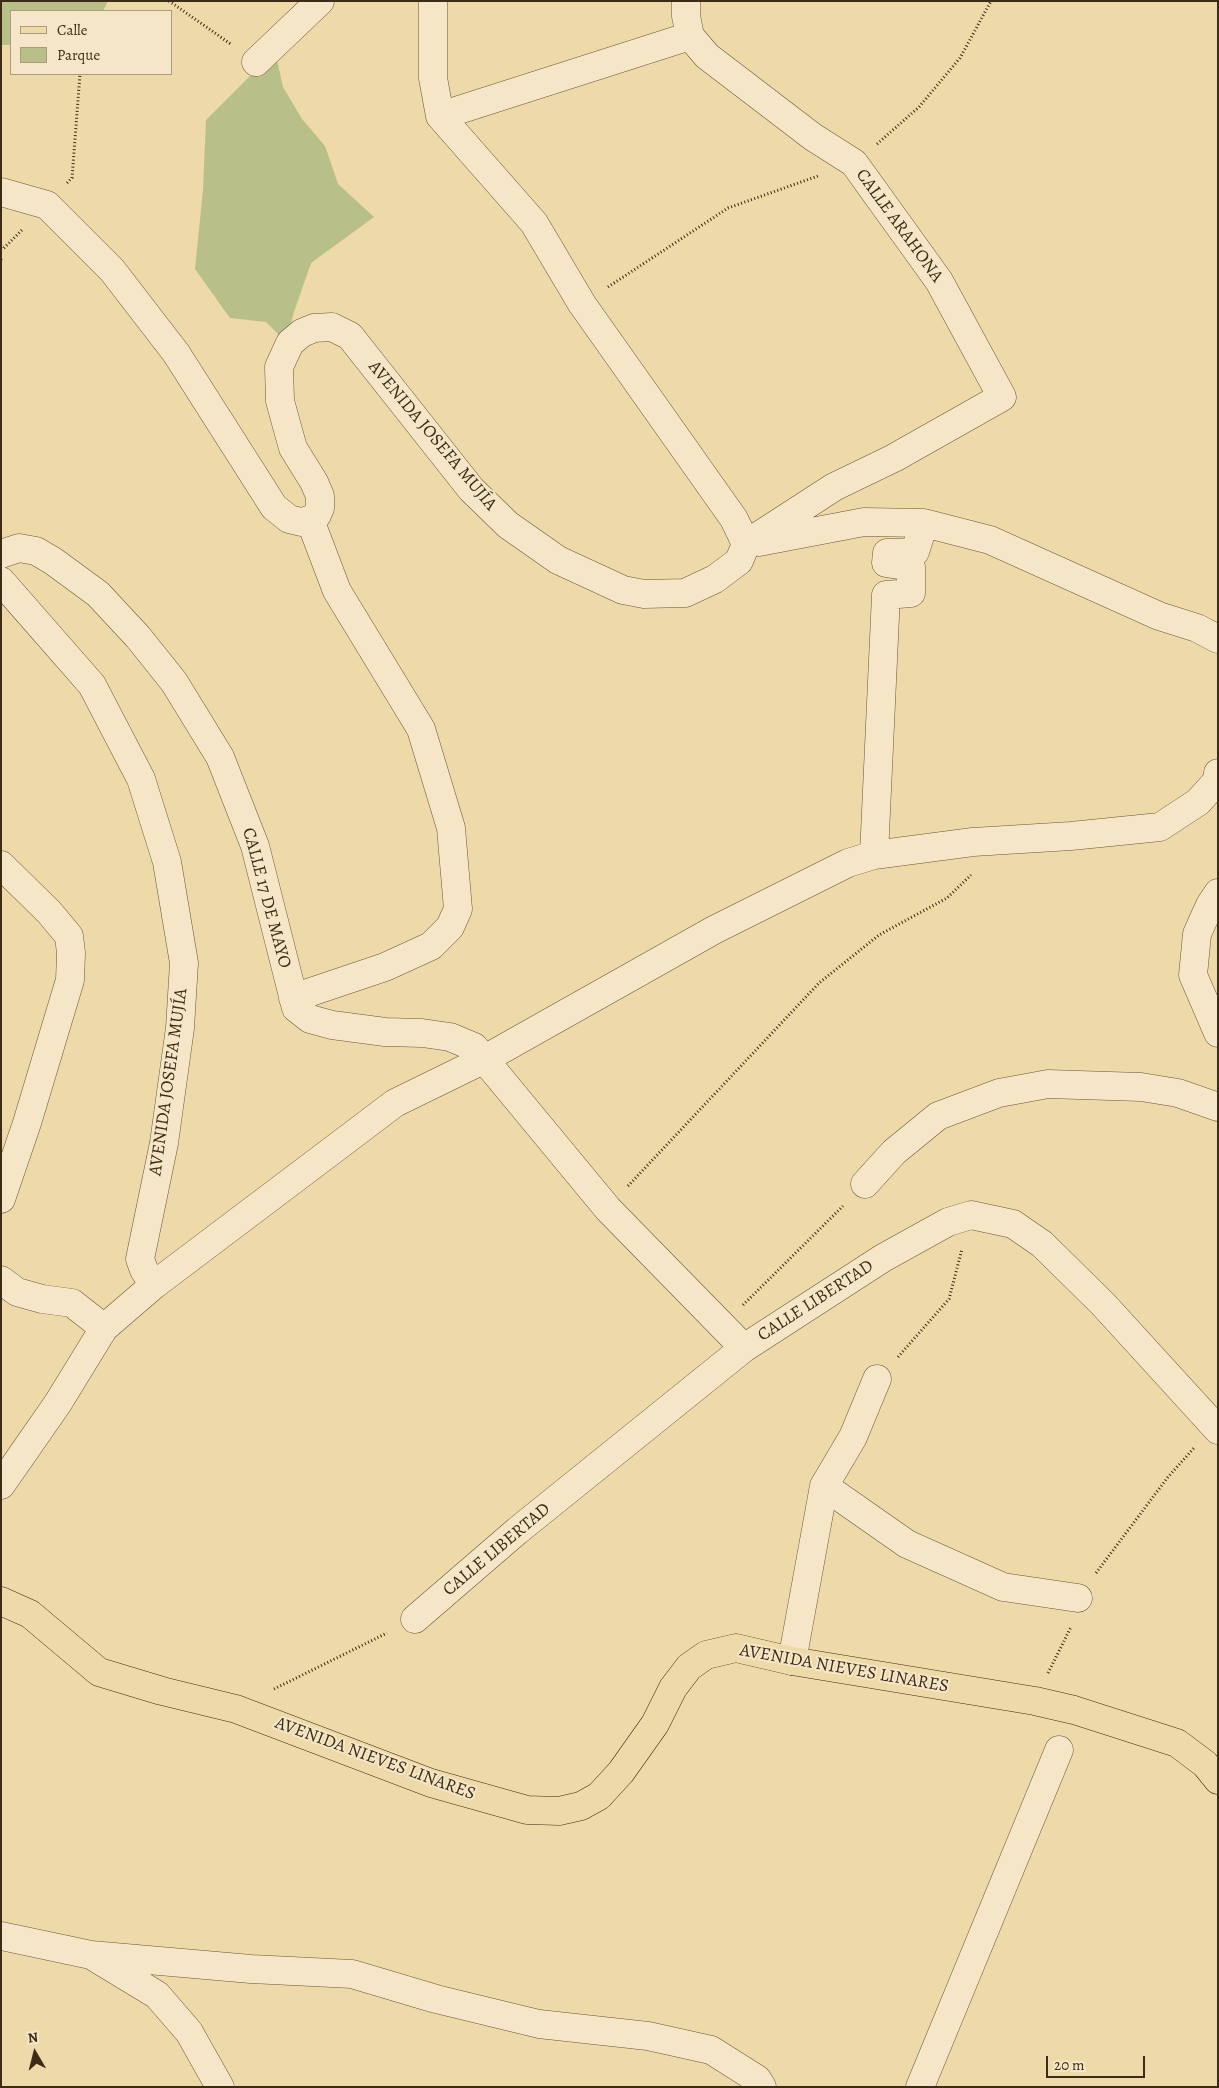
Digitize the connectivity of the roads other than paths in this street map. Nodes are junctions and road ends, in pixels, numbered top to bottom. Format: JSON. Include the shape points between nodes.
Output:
{"nodes":[{"id":1,"x":320,"y":1,"type":"edge"},
{"id":2,"x":433,"y":1,"type":"edge"},
{"id":3,"x":686,"y":1,"type":"edge"},
{"id":4,"x":690,"y":36,"type":"junction"},
{"id":5,"x":256,"y":62,"type":"road end"},
{"id":6,"x":440,"y":116,"type":"junction"},
{"id":7,"x":1,"y":192,"type":"edge"},
{"id":8,"x":310,"y":520,"type":"junction"},
{"id":9,"x":924,"y":523,"type":"junction"},
{"id":10,"x":746,"y":544,"type":"junction"},
{"id":11,"x":1,"y":554,"type":"edge"},
{"id":12,"x":1,"y":581,"type":"edge"},
{"id":13,"x":1218,"y":639,"type":"edge"},
{"id":14,"x":1218,"y":773,"type":"edge"},
{"id":15,"x":874,"y":855,"type":"junction"},
{"id":16,"x":1,"y":865,"type":"edge"},
{"id":17,"x":1218,"y":892,"type":"edge"},
{"id":18,"x":293,"y":998,"type":"junction"},
{"id":19,"x":1218,"y":1033,"type":"edge"},
{"id":20,"x":483,"y":1060,"type":"junction"},
{"id":21,"x":1218,"y":1107,"type":"edge"},
{"id":22,"x":865,"y":1184,"type":"road end"},
{"id":23,"x":1,"y":1199,"type":"edge"},
{"id":24,"x":1,"y":1280,"type":"edge"},
{"id":25,"x":154,"y":1285,"type":"junction"},
{"id":26,"x":104,"y":1328,"type":"junction"},
{"id":27,"x":744,"y":1348,"type":"junction"},
{"id":28,"x":877,"y":1379,"type":"road end"},
{"id":29,"x":1216,"y":1428,"type":"edge"},
{"id":30,"x":1,"y":1485,"type":"edge"},
{"id":31,"x":824,"y":1486,"type":"junction"},
{"id":32,"x":1078,"y":1598,"type":"road end"},
{"id":33,"x":1,"y":1601,"type":"edge"},
{"id":34,"x":415,"y":1619,"type":"road end"},
{"id":35,"x":792,"y":1661,"type":"junction"},
{"id":36,"x":1059,"y":1750,"type":"dead end"},
{"id":37,"x":1218,"y":1780,"type":"edge"},
{"id":38,"x":1,"y":1936,"type":"edge"},
{"id":39,"x":91,"y":1955,"type":"junction"},
{"id":40,"x":220,"y":2087,"type":"edge"},
{"id":41,"x":762,"y":2087,"type":"edge"},
{"id":42,"x":920,"y":2087,"type":"edge"}],
"edges":[{"from":1,"to":5,"type":"street"},
{"from":2,"to":6,"type":"street","via":[[433,78]]},
{"from":3,"to":4,"type":"street"},
{"from":4,"to":6,"type":"street"},
{"from":4,"to":10,"type":"street","name":"CALLE ARAHONA","via":[[707,56],[754,93],[854,163],[939,281],[1002,397],[894,458],[834,487]]},
{"from":6,"to":10,"type":"street","via":[[534,223],[582,304],[734,520]]},
{"from":7,"to":8,"type":"street","via":[[47,205],[112,270],[176,353],[274,507],[289,519]]},
{"from":8,"to":10,"type":"street","name":"AVENIDA JOSEFA MUJÍA","via":[[318,515],[320,496],[293,448],[280,401],[278,367],[290,343],[302,332],[332,327],[350,336],[471,489],[508,525],[558,560],[623,590],[644,594],[685,592],[715,579],[739,561]]},
{"from":8,"to":18,"type":"street","via":[[337,591],[421,729],[451,828],[458,909],[450,926],[431,946],[385,967]]},
{"from":9,"to":10,"type":"street","via":[[864,522]]},
{"from":9,"to":13,"type":"street","via":[[990,540]]},
{"from":9,"to":15,"type":"street","via":[[915,552],[887,552],[886,563],[912,567],[911,593],[886,595]]},
{"from":11,"to":18,"type":"street","name":"CALLE 17 DE MAYO","via":[[19,548],[36,551],[53,560],[98,594],[174,682],[220,756],[255,846]]},
{"from":12,"to":25,"type":"street","name":"AVENIDA JOSEFA MUJÍA","via":[[92,685],[141,779],[167,862],[184,963],[180,1028],[164,1143],[140,1258]]},
{"from":14,"to":15,"type":"street","via":[[1217,781],[1198,802],[1160,827],[973,842]]},
{"from":15,"to":20,"type":"street","via":[[848,864],[714,930]]},
{"from":16,"to":23,"type":"street","via":[[69,936],[72,953],[70,980]]},
{"from":17,"to":19,"type":"street","via":[[1197,934],[1193,976]]},
{"from":18,"to":20,"type":"street","via":[[296,1008],[310,1019],[376,1031],[422,1032],[450,1037],[474,1047]]},
{"from":20,"to":25,"type":"street","via":[[395,1103]]},
{"from":20,"to":27,"type":"street","via":[[608,1209]]},
{"from":21,"to":22,"type":"street","via":[[1178,1093],[1141,1087],[1048,1084],[999,1092],[938,1116],[894,1152]]},
{"from":24,"to":26,"type":"street","via":[[17,1292],[72,1303]]},
{"from":25,"to":26,"type":"street"},
{"from":26,"to":30,"type":"street","via":[[58,1404]]},
{"from":27,"to":29,"type":"street","name":"CALLE LIBERTAD","via":[[882,1258],[948,1222],[971,1215],[1013,1224],[1042,1244],[1103,1304]]},
{"from":27,"to":34,"type":"street","name":"CALLE LIBERTAD"},
{"from":28,"to":31,"type":"street","via":[[853,1437]]},
{"from":31,"to":32,"type":"street","via":[[907,1544],[1003,1587]]},
{"from":31,"to":35,"type":"street"},
{"from":33,"to":35,"type":"main road","name":"AVENIDA NIEVES LINARES","via":[[30,1614],[99,1672],[236,1709],[431,1783],[527,1810],[559,1811],[581,1806],[598,1796],[621,1772],[655,1724],[673,1688],[690,1667],[706,1655],[736,1648]]},
{"from":35,"to":37,"type":"main road","name":"AVENIDA NIEVES LINARES","via":[[1074,1710],[1177,1743],[1205,1764]]},
{"from":36,"to":42,"type":"street"},
{"from":38,"to":39,"type":"street"},
{"from":39,"to":40,"type":"street","via":[[157,1994],[189,2032]]},
{"from":39,"to":41,"type":"street","via":[[352,1974],[538,2024],[648,2036],[711,2050],[757,2079]]}]}
